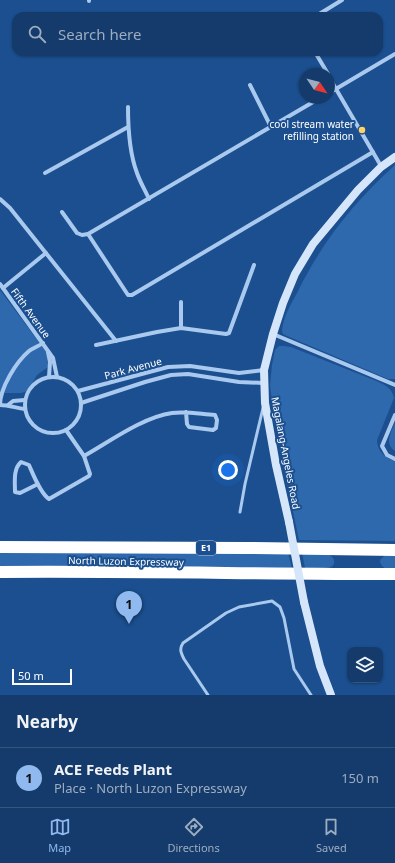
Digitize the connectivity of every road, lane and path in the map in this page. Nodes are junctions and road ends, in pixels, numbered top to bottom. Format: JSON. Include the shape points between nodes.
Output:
{"nodes":[{"id":1,"x":342,"y":0,"type":"edge"},
{"id":2,"x":322,"y":12,"type":"edge"},
{"id":3,"x":395,"y":54,"type":"edge"},
{"id":4,"x":317,"y":56,"type":"edge"},
{"id":5,"x":324,"y":68,"type":"edge"},
{"id":6,"x":250,"y":85,"type":"dead end"},
{"id":7,"x":336,"y":89,"type":"joint"},
{"id":8,"x":310,"y":104,"type":"edge"},
{"id":9,"x":128,"y":108,"type":"dead end"},
{"id":10,"x":128,"y":127,"type":"junction"},
{"id":11,"x":271,"y":127,"type":"junction"},
{"id":12,"x":373,"y":152,"type":"junction"},
{"id":13,"x":395,"y":157,"type":"edge"},
{"id":14,"x":381,"y":167,"type":"junction"},
{"id":15,"x":45,"y":173,"type":"dead end"},
{"id":16,"x":0,"y":199,"type":"edge"},
{"id":17,"x":149,"y":199,"type":"junction"},
{"id":18,"x":62,"y":212,"type":"dead end"},
{"id":19,"x":88,"y":234,"type":"junction"},
{"id":20,"x":46,"y":253,"type":"junction"},
{"id":21,"x":254,"y":265,"type":"dead end"},
{"id":22,"x":0,"y":284,"type":"edge"},
{"id":23,"x":3,"y":288,"type":"junction"},
{"id":24,"x":182,"y":302,"type":"dead end"},
{"id":25,"x":182,"y":328,"type":"junction"},
{"id":26,"x":273,"y":334,"type":"junction"},
{"id":27,"x":116,"y":341,"type":"junction"},
{"id":28,"x":43,"y":343,"type":"junction"},
{"id":29,"x":96,"y":345,"type":"dead end"},
{"id":30,"x":48,"y":352,"type":"junction"},
{"id":31,"x":168,"y":367,"type":"junction"},
{"id":32,"x":264,"y":370,"type":"junction"},
{"id":33,"x":171,"y":376,"type":"junction"},
{"id":34,"x":49,"y":377,"type":"junction"},
{"id":35,"x":57,"y":377,"type":"junction"},
{"id":36,"x":130,"y":377,"type":"junction"},
{"id":37,"x":264,"y":383,"type":"junction"},
{"id":38,"x":395,"y":385,"type":"edge"},
{"id":39,"x":133,"y":386,"type":"junction"},
{"id":40,"x":78,"y":391,"type":"junction"},
{"id":41,"x":25,"y":400,"type":"junction"},
{"id":42,"x":81,"y":403,"type":"junction"},
{"id":43,"x":265,"y":403,"type":"junction"},
{"id":44,"x":0,"y":405,"type":"edge"},
{"id":45,"x":8,"y":405,"type":"junction"},
{"id":46,"x":25,"y":409,"type":"junction"},
{"id":47,"x":186,"y":412,"type":"junction"},
{"id":48,"x":395,"y":415,"type":"edge"},
{"id":49,"x":66,"y":430,"type":"junction"},
{"id":50,"x":84,"y":456,"type":"junction"},
{"id":51,"x":395,"y":459,"type":"edge"},
{"id":52,"x":38,"y":484,"type":"junction"},
{"id":53,"x":240,"y":512,"type":"dead end"},
{"id":54,"x":0,"y":547,"type":"edge"},
{"id":55,"x":395,"y":550,"type":"edge"},
{"id":56,"x":0,"y":572,"type":"edge"},
{"id":57,"x":395,"y":574,"type":"edge"},
{"id":58,"x":208,"y":695,"type":"edge"},
{"id":59,"x":311,"y":695,"type":"edge"},
{"id":60,"x":330,"y":695,"type":"edge"}],
"edges":[{"from":1,"to":2,"type":"street"},
{"from":3,"to":7,"type":"street"},
{"from":4,"to":5,"type":"street"},
{"from":6,"to":11,"type":"street"},
{"from":7,"to":12,"type":"street"},
{"from":8,"to":11,"type":"street"},
{"from":9,"to":10,"type":"street"},
{"from":10,"to":15,"type":"street"},
{"from":10,"to":17,"type":"street","via":[[131,154]]},
{"from":11,"to":17,"type":"street"},
{"from":12,"to":14,"type":"street"},
{"from":12,"to":19,"type":"street","via":[[132,295],[128,294]]},
{"from":13,"to":14,"type":"main road","name":"Magalang-Angeles Road"},
{"from":14,"to":26,"type":"main road","name":"Magalang-Angeles Road","via":[[349,200],[313,244],[295,274]]},
{"from":16,"to":20,"type":"street"},
{"from":17,"to":19,"type":"street"},
{"from":18,"to":19,"type":"street","via":[[77,233]]},
{"from":20,"to":23,"type":"street"},
{"from":20,"to":27,"type":"street"},
{"from":21,"to":25,"type":"street","via":[[229,333]]},
{"from":22,"to":23,"type":"street","name":"Fifth Avenue"},
{"from":23,"to":28,"type":"street","name":"Fifth Avenue"},
{"from":24,"to":25,"type":"street"},
{"from":25,"to":27,"type":"street"},
{"from":26,"to":32,"type":"main road","name":"Magalang-Angeles Road"},
{"from":26,"to":38,"type":"street"},
{"from":27,"to":29,"type":"street"},
{"from":28,"to":30,"type":"street","name":"Fifth Avenue"},
{"from":28,"to":44,"type":"street","via":[[29,351],[8,377],[0,397]]},
{"from":30,"to":34,"type":"street","name":"Fifth Avenue"},
{"from":30,"to":35,"type":"street","name":"Fifth Avenue","via":[[54,358]]},
{"from":31,"to":32,"type":"street","name":"Park Avenue","via":[[190,366],[239,373]]},
{"from":31,"to":33,"type":"street"},
{"from":31,"to":36,"type":"street","name":"Park Avenue"},
{"from":32,"to":37,"type":"main road","name":"Magalang-Angeles Road"},
{"from":33,"to":37,"type":"street","name":"Park Avenue","via":[[188,374]]},
{"from":33,"to":39,"type":"street","name":"Park Avenue"},
{"from":34,"to":35,"type":"street"},
{"from":34,"to":41,"type":"street","via":[[37,382]]},
{"from":35,"to":40,"type":"street","via":[[72,384]]},
{"from":36,"to":39,"type":"street"},
{"from":36,"to":40,"type":"street","name":"Park Avenue"},
{"from":37,"to":43,"type":"main road","name":"Magalang-Angeles Road"},
{"from":39,"to":42,"type":"street","name":"Park Avenue"},
{"from":40,"to":42,"type":"street"},
{"from":41,"to":45,"type":"street","via":[[13,401]]},
{"from":41,"to":46,"type":"street"},
{"from":42,"to":49,"type":"street","via":[[78,419]]},
{"from":43,"to":53,"type":"lane"},
{"from":43,"to":60,"type":"main road","name":"Magalang-Angeles Road","bridge":true,"via":[[304,602]]},
{"from":44,"to":45,"type":"street"},
{"from":45,"to":46,"type":"street"},
{"from":46,"to":49,"type":"street","via":[[29,421],[42,431],[58,433]]},
{"from":47,"to":47,"type":"street","via":[[214,415],[217,420],[216,428],[213,430],[189,427]]},
{"from":47,"to":50,"type":"street","via":[[155,417]]},
{"from":48,"to":51,"type":"street","via":[[382,446],[387,455]]},
{"from":49,"to":50,"type":"street"},
{"from":50,"to":52,"type":"street","via":[[89,476],[49,499]]},
{"from":52,"to":52,"type":"street","via":[[29,465],[21,462],[17,465],[15,492],[20,493]]},
{"from":54,"to":55,"type":"highway","name":"North Luzon Expressway","number":"E1"},
{"from":56,"to":57,"type":"highway","name":"North Luzon Expressway"},
{"from":58,"to":59,"type":"lane","via":[[181,653],[183,643],[226,614],[240,607],[268,600],[275,602],[282,612],[294,669]]}]}
